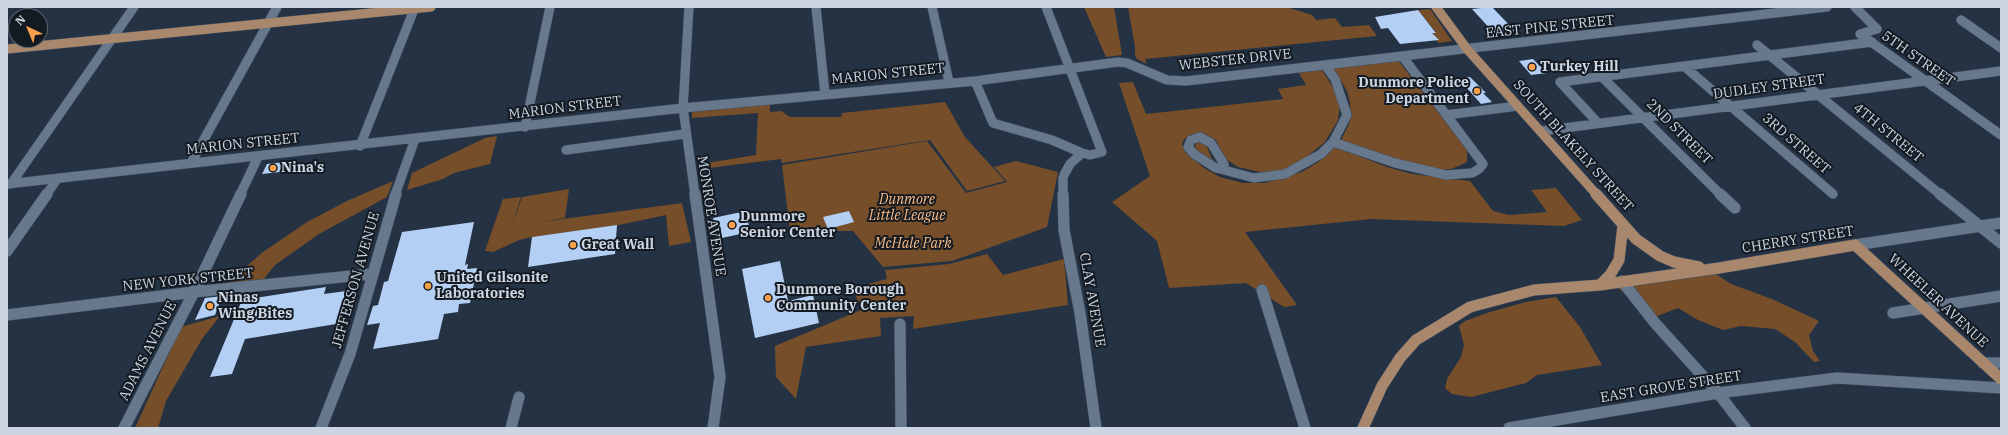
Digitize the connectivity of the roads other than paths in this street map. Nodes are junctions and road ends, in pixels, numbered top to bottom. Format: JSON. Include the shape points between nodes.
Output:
{"nodes":[{"id":1,"x":134,"y":7,"type":"edge"},
{"id":2,"x":277,"y":7,"type":"edge"},
{"id":3,"x":431,"y":7,"type":"edge"},
{"id":4,"x":550,"y":7,"type":"edge"},
{"id":5,"x":689,"y":7,"type":"edge"},
{"id":6,"x":816,"y":7,"type":"edge"},
{"id":7,"x":932,"y":7,"type":"edge"},
{"id":8,"x":1046,"y":7,"type":"edge"},
{"id":9,"x":1436,"y":7,"type":"edge"},
{"id":10,"x":1827,"y":7,"type":"edge"},
{"id":11,"x":1855,"y":7,"type":"edge"},
{"id":12,"x":415,"y":8,"type":"edge"},
{"id":13,"x":1961,"y":20,"type":"dead end"},
{"id":14,"x":268,"y":24,"type":"junction"},
{"id":15,"x":113,"y":39,"type":"junction"},
{"id":16,"x":1872,"y":42,"type":"junction"},
{"id":17,"x":1756,"y":45,"type":"dead end"},
{"id":18,"x":2001,"y":48,"type":"edge"},
{"id":19,"x":7,"y":49,"type":"edge"},
{"id":20,"x":1467,"y":49,"type":"junction"},
{"id":21,"x":1769,"y":56,"type":"junction"},
{"id":22,"x":1403,"y":57,"type":"junction"},
{"id":23,"x":1127,"y":63,"type":"joint"},
{"id":24,"x":1325,"y":65,"type":"junction"},
{"id":25,"x":1686,"y":67,"type":"junction"},
{"id":26,"x":1070,"y":68,"type":"junction"},
{"id":27,"x":2001,"y":71,"type":"edge"},
{"id":28,"x":1602,"y":77,"type":"junction"},
{"id":29,"x":1926,"y":80,"type":"junction"},
{"id":30,"x":975,"y":81,"type":"junction"},
{"id":31,"x":949,"y":82,"type":"junction"},
{"id":32,"x":825,"y":94,"type":"junction"},
{"id":33,"x":1818,"y":95,"type":"junction"},
{"id":34,"x":1518,"y":106,"type":"junction"},
{"id":35,"x":1732,"y":107,"type":"junction"},
{"id":36,"x":683,"y":108,"type":"junction"},
{"id":37,"x":1446,"y":115,"type":"junction"},
{"id":38,"x":1645,"y":117,"type":"junction"},
{"id":39,"x":1598,"y":123,"type":"junction"},
{"id":40,"x":525,"y":127,"type":"junction"},
{"id":41,"x":1541,"y":131,"type":"junction"},
{"id":42,"x":685,"y":134,"type":"junction"},
{"id":43,"x":2001,"y":135,"type":"edge"},
{"id":44,"x":415,"y":139,"type":"junction"},
{"id":45,"x":1333,"y":142,"type":"junction"},
{"id":46,"x":360,"y":146,"type":"junction"},
{"id":47,"x":566,"y":150,"type":"dead end"},
{"id":48,"x":1082,"y":153,"type":"junction"},
{"id":49,"x":258,"y":157,"type":"junction"},
{"id":50,"x":191,"y":163,"type":"junction"},
{"id":51,"x":1224,"y":170,"type":"dead end"},
{"id":52,"x":58,"y":178,"type":"junction"},
{"id":53,"x":9,"y":184,"type":"edge"},
{"id":54,"x":1833,"y":194,"type":"dead end"},
{"id":55,"x":1734,"y":208,"type":"dead end"},
{"id":56,"x":2001,"y":223,"type":"edge"},
{"id":57,"x":1623,"y":225,"type":"junction"},
{"id":58,"x":1980,"y":226,"type":"junction"},
{"id":59,"x":2001,"y":244,"type":"edge"},
{"id":60,"x":1855,"y":245,"type":"junction"},
{"id":61,"x":7,"y":251,"type":"edge"},
{"id":62,"x":1720,"y":268,"type":"junction"},
{"id":63,"x":371,"y":274,"type":"junction"},
{"id":64,"x":1622,"y":281,"type":"junction"},
{"id":65,"x":1600,"y":284,"type":"junction"},
{"id":66,"x":1262,"y":290,"type":"dead end"},
{"id":67,"x":194,"y":292,"type":"junction"},
{"id":68,"x":2001,"y":296,"type":"edge"},
{"id":69,"x":1922,"y":308,"type":"junction"},
{"id":70,"x":1892,"y":313,"type":"dead end"},
{"id":71,"x":7,"y":315,"type":"edge"},
{"id":72,"x":900,"y":324,"type":"dead end"},
{"id":73,"x":1983,"y":363,"type":"junction"},
{"id":74,"x":2001,"y":363,"type":"edge"},
{"id":75,"x":2001,"y":379,"type":"edge"},
{"id":76,"x":2001,"y":388,"type":"edge"},
{"id":77,"x":1718,"y":393,"type":"junction"},
{"id":78,"x":519,"y":397,"type":"dead end"},
{"id":79,"x":124,"y":428,"type":"edge"},
{"id":80,"x":320,"y":428,"type":"edge"},
{"id":81,"x":511,"y":428,"type":"edge"},
{"id":82,"x":713,"y":428,"type":"edge"},
{"id":83,"x":901,"y":428,"type":"edge"},
{"id":84,"x":1096,"y":428,"type":"edge"},
{"id":85,"x":1305,"y":428,"type":"edge"},
{"id":86,"x":1363,"y":428,"type":"edge"},
{"id":87,"x":1509,"y":428,"type":"edge"},
{"id":88,"x":1745,"y":428,"type":"edge"}],
"edges":[{"from":1,"to":15,"type":"street"},
{"from":2,"to":14,"type":"street"},
{"from":3,"to":12,"type":"main road"},
{"from":4,"to":40,"type":"street"},
{"from":5,"to":36,"type":"street","name":"MONROE AVENUE"},
{"from":6,"to":32,"type":"street"},
{"from":7,"to":31,"type":"street"},
{"from":8,"to":26,"type":"street"},
{"from":9,"to":20,"type":"main road","name":"SOUTH BLAKELY STREET"},
{"from":10,"to":20,"type":"street","name":"EAST PINE STREET"},
{"from":11,"to":16,"type":"street","name":"5TH STREET","via":[[1876,27],[1875,31],[1860,34]]},
{"from":12,"to":14,"type":"main road"},
{"from":12,"to":46,"type":"street"},
{"from":13,"to":18,"type":"street"},
{"from":14,"to":15,"type":"main road"},
{"from":14,"to":50,"type":"street"},
{"from":15,"to":19,"type":"main road"},
{"from":15,"to":53,"type":"street"},
{"from":16,"to":21,"type":"street"},
{"from":16,"to":29,"type":"street","name":"5TH STREET"},
{"from":17,"to":21,"type":"street","name":"4TH STREET"},
{"from":20,"to":22,"type":"street","name":"EAST PINE STREET"},
{"from":20,"to":34,"type":"main road","name":"SOUTH BLAKELY STREET"},
{"from":21,"to":25,"type":"street"},
{"from":21,"to":33,"type":"street","name":"4TH STREET"},
{"from":22,"to":24,"type":"street","name":"WEBSTER DRIVE"},
{"from":22,"to":37,"type":"street"},
{"from":23,"to":24,"type":"street","name":"WEBSTER DRIVE","via":[[1159,77],[1181,81]]},
{"from":23,"to":26,"type":"street","name":"MARION STREET"},
{"from":24,"to":45,"type":"street","via":[[1335,79],[1347,115]]},
{"from":25,"to":28,"type":"street"},
{"from":25,"to":35,"type":"street","name":"3RD STREET"},
{"from":26,"to":30,"type":"street","name":"MARION STREET"},
{"from":26,"to":48,"type":"street","via":[[1102,150],[1099,154]]},
{"from":27,"to":29,"type":"street","name":"DUDLEY STREET"},
{"from":28,"to":38,"type":"street","name":"2ND STREET"},
{"from":28,"to":39,"type":"street","via":[[1560,82]]},
{"from":29,"to":33,"type":"street","name":"DUDLEY STREET"},
{"from":29,"to":43,"type":"street","name":"5TH STREET"},
{"from":30,"to":31,"type":"street","name":"MARION STREET"},
{"from":30,"to":48,"type":"street","via":[[993,123],[1052,140]]},
{"from":31,"to":32,"type":"street","name":"MARION STREET"},
{"from":32,"to":36,"type":"street","name":"MARION STREET"},
{"from":33,"to":35,"type":"street","name":"DUDLEY STREET"},
{"from":33,"to":58,"type":"street","name":"4TH STREET"},
{"from":34,"to":37,"type":"street"},
{"from":34,"to":41,"type":"main road","name":"SOUTH BLAKELY STREET"},
{"from":35,"to":38,"type":"street","name":"DUDLEY STREET"},
{"from":35,"to":54,"type":"street","name":"3RD STREET"},
{"from":36,"to":40,"type":"street","name":"MARION STREET"},
{"from":36,"to":42,"type":"street","name":"MONROE AVENUE"},
{"from":37,"to":45,"type":"street","via":[[1483,164],[1472,173],[1446,175],[1395,163]]},
{"from":38,"to":39,"type":"street","name":"DUDLEY STREET"},
{"from":38,"to":55,"type":"street","name":"2ND STREET"},
{"from":39,"to":41,"type":"street","name":"DUDLEY STREET"},
{"from":40,"to":44,"type":"street","name":"MARION STREET"},
{"from":41,"to":57,"type":"main road","name":"SOUTH BLAKELY STREET"},
{"from":42,"to":47,"type":"street"},
{"from":42,"to":82,"type":"street","name":"MONROE AVENUE","via":[[720,376]]},
{"from":44,"to":46,"type":"street","name":"MARION STREET"},
{"from":44,"to":63,"type":"street","name":"JEFFERSON AVENUE"},
{"from":45,"to":51,"type":"street","via":[[1316,157],[1285,174],[1254,178]]},
{"from":46,"to":49,"type":"street","name":"MARION STREET"},
{"from":48,"to":84,"type":"street","name":"CLAY AVENUE","via":[[1070,164],[1064,176],[1064,230],[1080,313]]},
{"from":49,"to":50,"type":"street","name":"MARION STREET"},
{"from":49,"to":67,"type":"street","name":"ADAMS AVENUE"},
{"from":50,"to":52,"type":"street","name":"MARION STREET"},
{"from":52,"to":53,"type":"street","name":"MARION STREET"},
{"from":52,"to":61,"type":"street"},
{"from":56,"to":58,"type":"street","name":"CHERRY STREET"},
{"from":57,"to":62,"type":"main road","via":[[1636,239],[1660,256],[1688,266]]},
{"from":57,"to":65,"type":"main road","name":"SOUTH BLAKELY STREET","via":[[1620,260]]},
{"from":58,"to":59,"type":"street","name":"4TH STREET"},
{"from":58,"to":60,"type":"street","name":"CHERRY STREET"},
{"from":60,"to":62,"type":"main road","name":"CHERRY STREET"},
{"from":60,"to":69,"type":"main road","name":"WHEELER AVENUE"},
{"from":62,"to":64,"type":"main road","name":"CHERRY STREET"},
{"from":63,"to":67,"type":"street","name":"NEW YORK STREET"},
{"from":63,"to":80,"type":"street","name":"JEFFERSON AVENUE","via":[[350,354]]},
{"from":64,"to":65,"type":"main road","name":"CHERRY STREET"},
{"from":64,"to":77,"type":"street","via":[[1655,323]]},
{"from":65,"to":86,"type":"main road","via":[[1534,290],[1470,306],[1416,340],[1400,358],[1382,386]]},
{"from":66,"to":85,"type":"street"},
{"from":67,"to":71,"type":"street","name":"NEW YORK STREET"},
{"from":67,"to":79,"type":"street","name":"ADAMS AVENUE"},
{"from":68,"to":69,"type":"street"},
{"from":69,"to":70,"type":"street"},
{"from":69,"to":73,"type":"main road","name":"WHEELER AVENUE"},
{"from":72,"to":83,"type":"street"},
{"from":73,"to":74,"type":"street"},
{"from":73,"to":75,"type":"main road","name":"WHEELER AVENUE"},
{"from":76,"to":77,"type":"street","name":"EAST GROVE STREET","via":[[1837,378]]},
{"from":77,"to":87,"type":"street","name":"EAST GROVE STREET"},
{"from":77,"to":88,"type":"street"},
{"from":78,"to":81,"type":"street"}]}
